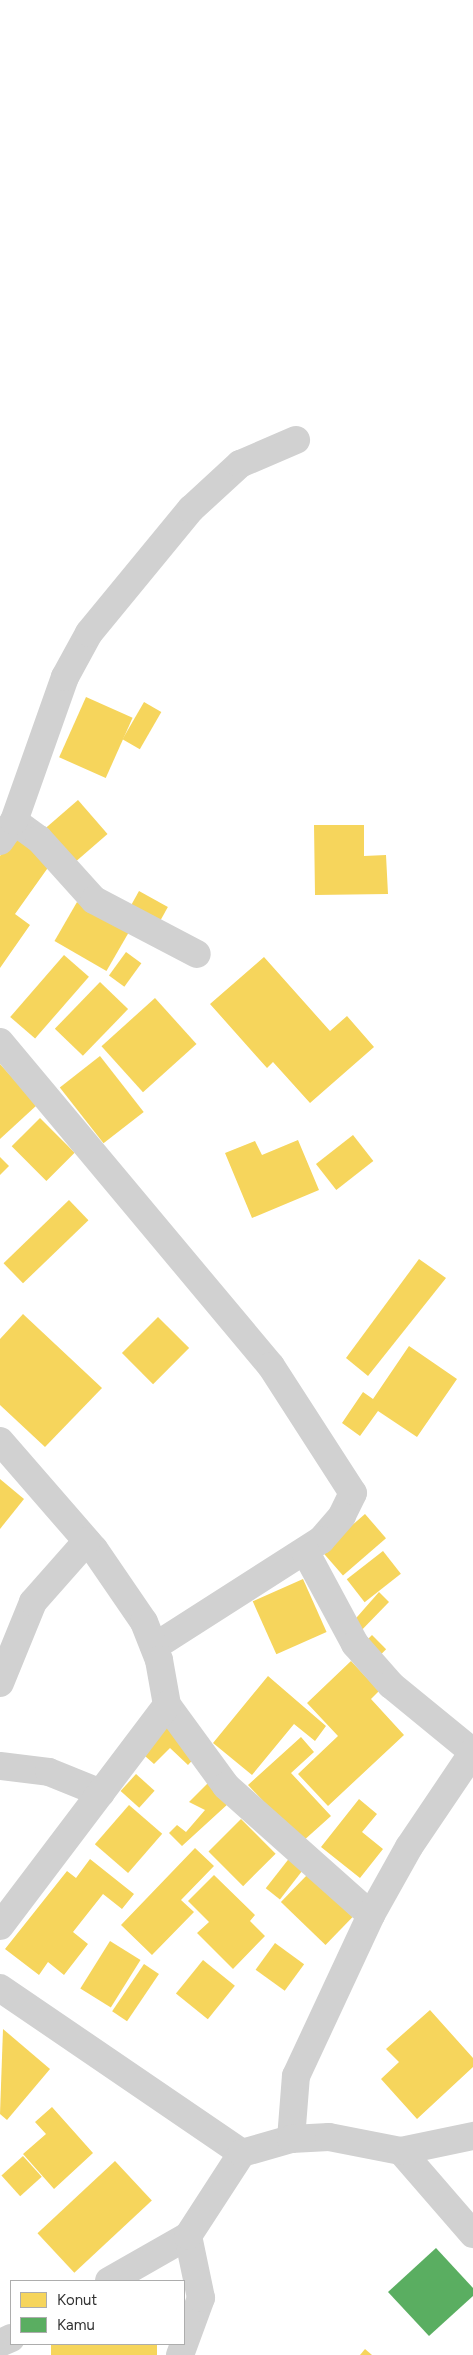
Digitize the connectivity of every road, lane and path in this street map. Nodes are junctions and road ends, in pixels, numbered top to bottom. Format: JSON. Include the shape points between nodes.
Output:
{"nodes":[{"id":1,"x":296,"y":440,"type":"dead end"},
{"id":2,"x":7,"y":831,"type":"edge"},
{"id":3,"x":197,"y":954,"type":"dead end"},
{"id":4,"x":0,"y":1042,"type":"edge"},
{"id":5,"x":0,"y":1441,"type":"edge"},
{"id":6,"x":87,"y":1541,"type":"junction"},
{"id":7,"x":304,"y":1551,"type":"junction"},
{"id":8,"x":154,"y":1647,"type":"junction"},
{"id":9,"x":0,"y":1683,"type":"edge"},
{"id":10,"x":168,"y":1705,"type":"junction"},
{"id":11,"x":473,"y":1752,"type":"edge"},
{"id":12,"x":0,"y":1766,"type":"edge"},
{"id":13,"x":101,"y":1793,"type":"junction"},
{"id":14,"x":370,"y":1915,"type":"junction"},
{"id":15,"x":0,"y":1926,"type":"edge"},
{"id":16,"x":0,"y":1988,"type":"edge"},
{"id":17,"x":473,"y":2136,"type":"edge"},
{"id":18,"x":291,"y":2139,"type":"junction"},
{"id":19,"x":401,"y":2151,"type":"junction"},
{"id":20,"x":242,"y":2153,"type":"junction"},
{"id":21,"x":473,"y":2234,"type":"edge"},
{"id":22,"x":188,"y":2236,"type":"junction"},
{"id":23,"x":112,"y":2280,"type":"edge"},
{"id":24,"x":185,"y":2341,"type":"edge"}],
"edges":[{"from":1,"to":2,"type":"street","via":[[240,464],[191,509],[89,634],[65,677]]},
{"from":2,"to":3,"type":"street","via":[[39,839],[94,900]]},
{"from":4,"to":7,"type":"street","via":[[271,1366],[353,1493],[342,1516]]},
{"from":5,"to":6,"type":"street"},
{"from":6,"to":8,"type":"street","via":[[144,1622]]},
{"from":6,"to":9,"type":"street","via":[[33,1602]]},
{"from":7,"to":8,"type":"street"},
{"from":7,"to":11,"type":"street","via":[[354,1644],[391,1686]]},
{"from":8,"to":10,"type":"street"},
{"from":10,"to":13,"type":"street"},
{"from":10,"to":14,"type":"street","via":[[226,1786]]},
{"from":11,"to":14,"type":"street"},
{"from":12,"to":13,"type":"street","via":[[49,1772]]},
{"from":13,"to":15,"type":"street"},
{"from":14,"to":18,"type":"street","via":[[296,2076]]},
{"from":16,"to":20,"type":"street"},
{"from":17,"to":19,"type":"street"},
{"from":18,"to":19,"type":"street","via":[[329,2137]]},
{"from":18,"to":20,"type":"street"},
{"from":19,"to":21,"type":"street"},
{"from":20,"to":22,"type":"street"},
{"from":22,"to":23,"type":"street"},
{"from":22,"to":24,"type":"street","via":[[201,2298]]}]}
